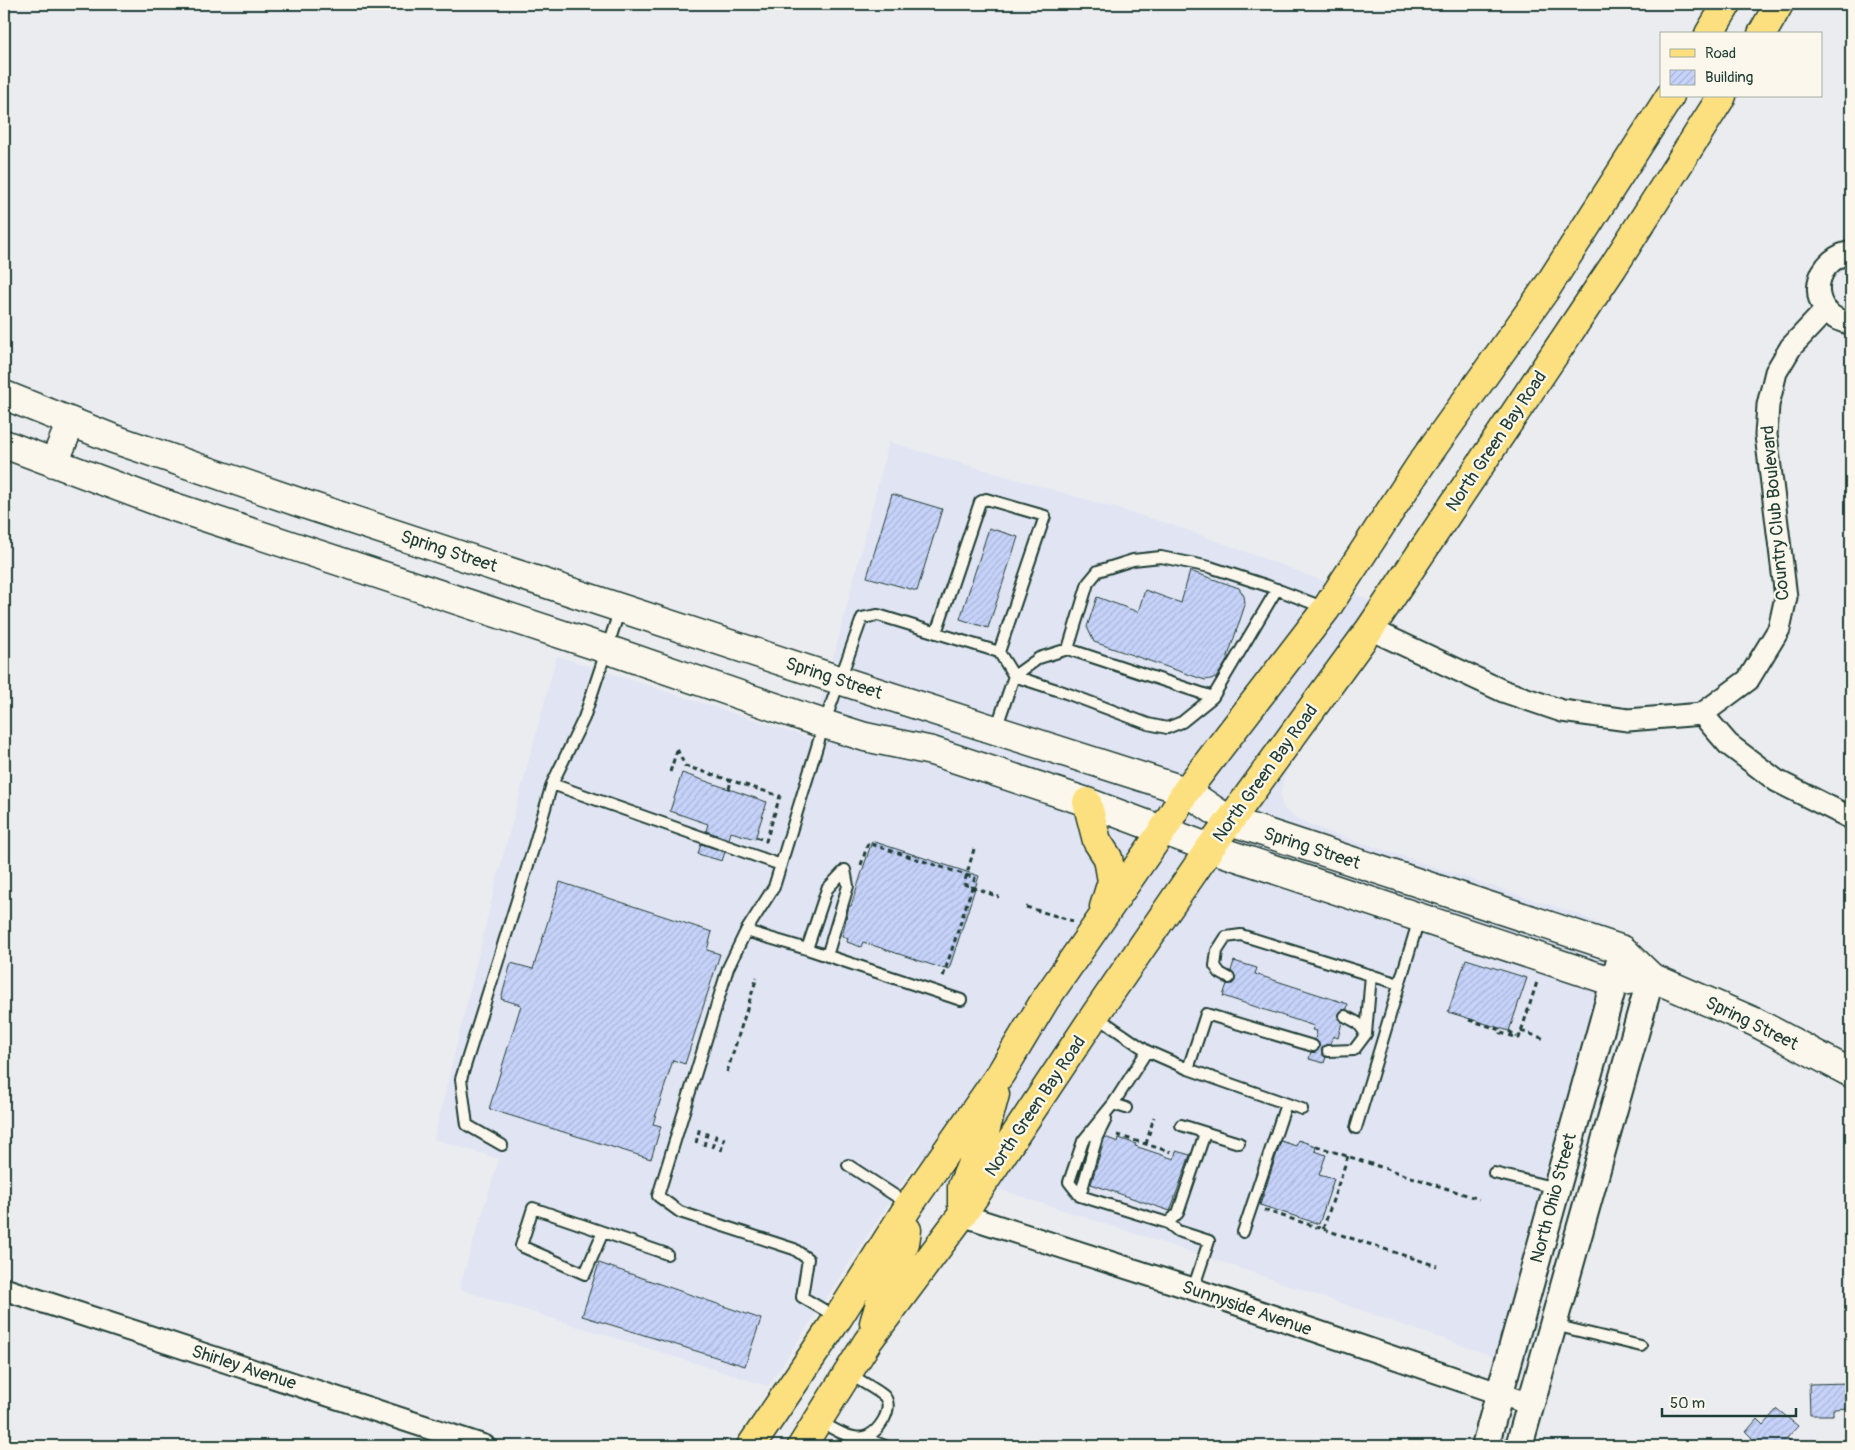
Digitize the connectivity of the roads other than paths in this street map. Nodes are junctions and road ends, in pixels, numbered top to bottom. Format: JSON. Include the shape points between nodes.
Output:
{"nodes":[{"id":1,"x":1727,"y":4,"type":"edge"},
{"id":2,"x":1779,"y":4,"type":"edge"},
{"id":3,"x":1710,"y":32,"type":"edge"},
{"id":4,"x":1763,"y":32,"type":"edge"},
{"id":5,"x":1669,"y":98,"type":"edge"},
{"id":6,"x":1721,"y":98,"type":"edge"},
{"id":7,"x":1851,"y":252,"type":"edge"},
{"id":8,"x":1828,"y":312,"type":"junction"},
{"id":9,"x":1851,"y":323,"type":"edge"},
{"id":10,"x":4,"y":395,"type":"edge"},
{"id":11,"x":71,"y":422,"type":"junction"},
{"id":12,"x":4,"y":444,"type":"edge"},
{"id":13,"x":54,"y":463,"type":"junction"},
{"id":14,"x":372,"y":526,"type":"junction"},
{"id":15,"x":359,"y":568,"type":"junction"},
{"id":16,"x":1277,"y":589,"type":"junction"},
{"id":17,"x":620,"y":608,"type":"junction"},
{"id":18,"x":1326,"y":608,"type":"junction"},
{"id":19,"x":1370,"y":629,"type":"junction"},
{"id":20,"x":936,"y":633,"type":"junction"},
{"id":21,"x":606,"y":649,"type":"junction"},
{"id":22,"x":1068,"y":649,"type":"junction"},
{"id":23,"x":999,"y":652,"type":"junction"},
{"id":24,"x":1014,"y":676,"type":"junction"},
{"id":25,"x":839,"y":680,"type":"junction"},
{"id":26,"x":1214,"y":697,"type":"junction"},
{"id":27,"x":1702,"y":714,"type":"junction"},
{"id":28,"x":824,"y":724,"type":"junction"},
{"id":29,"x":996,"y":730,"type":"junction"},
{"id":30,"x":552,"y":784,"type":"junction"},
{"id":31,"x":1186,"y":791,"type":"junction"},
{"id":32,"x":1087,"y":802,"type":"junction"},
{"id":33,"x":1851,"y":818,"type":"edge"},
{"id":34,"x":1230,"y":821,"type":"junction"},
{"id":35,"x":1163,"y":830,"type":"junction"},
{"id":36,"x":1210,"y":848,"type":"junction"},
{"id":37,"x":782,"y":864,"type":"junction"},
{"id":38,"x":1419,"y":918,"type":"junction"},
{"id":39,"x":1086,"y":922,"type":"junction"},
{"id":40,"x":746,"y":931,"type":"junction"},
{"id":41,"x":807,"y":949,"type":"junction"},
{"id":42,"x":1623,"y":950,"type":"junction"},
{"id":43,"x":827,"y":956,"type":"junction"},
{"id":44,"x":1370,"y":975,"type":"junction"},
{"id":45,"x":1229,"y":978,"type":"dead end"},
{"id":46,"x":1651,"y":978,"type":"junction"},
{"id":47,"x":1614,"y":982,"type":"junction"},
{"id":48,"x":1399,"y":984,"type":"junction"},
{"id":49,"x":961,"y":1000,"type":"dead end"},
{"id":50,"x":1095,"y":1015,"type":"junction"},
{"id":51,"x":1344,"y":1016,"type":"dead end"},
{"id":52,"x":1366,"y":1034,"type":"junction"},
{"id":53,"x":1313,"y":1046,"type":"dead end"},
{"id":54,"x":1146,"y":1051,"type":"junction"},
{"id":55,"x":1328,"y":1051,"type":"dead end"},
{"id":56,"x":1188,"y":1068,"type":"junction"},
{"id":57,"x":1001,"y":1073,"type":"junction"},
{"id":58,"x":1851,"y":1073,"type":"edge"},
{"id":59,"x":1585,"y":1083,"type":"junction"},
{"id":60,"x":1618,"y":1093,"type":"junction"},
{"id":61,"x":1112,"y":1104,"type":"junction"},
{"id":62,"x":1286,"y":1104,"type":"junction"},
{"id":63,"x":1126,"y":1108,"type":"dead end"},
{"id":64,"x":1302,"y":1109,"type":"dead end"},
{"id":65,"x":1181,"y":1125,"type":"dead end"},
{"id":66,"x":1356,"y":1128,"type":"dead end"},
{"id":67,"x":1205,"y":1133,"type":"junction"},
{"id":68,"x":1239,"y":1143,"type":"dead end"},
{"id":69,"x":502,"y":1145,"type":"dead end"},
{"id":70,"x":848,"y":1165,"type":"dead end"},
{"id":71,"x":1494,"y":1172,"type":"dead end"},
{"id":72,"x":1556,"y":1188,"type":"junction"},
{"id":73,"x":1590,"y":1192,"type":"junction"},
{"id":74,"x":1080,"y":1196,"type":"junction"},
{"id":75,"x":910,"y":1204,"type":"junction"},
{"id":76,"x":962,"y":1216,"type":"junction"},
{"id":77,"x":1168,"y":1223,"type":"junction"},
{"id":78,"x":603,"y":1232,"type":"junction"},
{"id":79,"x":1243,"y":1232,"type":"dead end"},
{"id":80,"x":667,"y":1254,"type":"dead end"},
{"id":81,"x":4,"y":1289,"type":"edge"},
{"id":82,"x":1193,"y":1289,"type":"junction"},
{"id":83,"x":838,"y":1318,"type":"junction"},
{"id":84,"x":1553,"y":1324,"type":"junction"},
{"id":85,"x":868,"y":1341,"type":"junction"},
{"id":86,"x":1641,"y":1346,"type":"dead end"},
{"id":87,"x":848,"y":1373,"type":"junction"},
{"id":88,"x":1499,"y":1394,"type":"junction"},
{"id":89,"x":1530,"y":1404,"type":"junction"},
{"id":90,"x":818,"y":1420,"type":"junction"},
{"id":91,"x":870,"y":1440,"type":"junction"},
{"id":92,"x":484,"y":1446,"type":"edge"},
{"id":93,"x":751,"y":1446,"type":"edge"},
{"id":94,"x":802,"y":1446,"type":"edge"},
{"id":95,"x":885,"y":1446,"type":"edge"},
{"id":96,"x":1485,"y":1446,"type":"edge"},
{"id":97,"x":1519,"y":1446,"type":"edge"}],
"edges":[{"from":1,"to":3,"type":"main road"},
{"from":2,"to":4,"type":"main road"},
{"from":5,"to":18,"type":"main road","via":[[1548,286],[1421,464]]},
{"from":6,"to":19,"type":"main road","name":"North Green Bay Road","via":[[1613,267]]},
{"from":7,"to":8,"type":"street","via":[[1831,260],[1819,279],[1820,296]]},
{"from":8,"to":9,"type":"street"},
{"from":8,"to":27,"type":"street","name":"Country Club Boulevard","via":[[1821,315],[1791,347],[1776,372],[1768,405],[1766,435],[1786,598],[1779,629],[1748,680]]},
{"from":10,"to":11,"type":"main road","name":"Spring Street"},
{"from":11,"to":13,"type":"main road"},
{"from":11,"to":14,"type":"main road","name":"Spring Street"},
{"from":12,"to":13,"type":"main road","name":"Spring Street"},
{"from":13,"to":15,"type":"main road","name":"Spring Street","via":[[162,504]]},
{"from":14,"to":15,"type":"main road"},
{"from":14,"to":17,"type":"main road","name":"Spring Street"},
{"from":15,"to":21,"type":"main road","name":"Spring Street"},
{"from":16,"to":18,"type":"lane"},
{"from":16,"to":22,"type":"lane","via":[[1210,566],[1161,556],[1112,566],[1098,571],[1088,583]]},
{"from":16,"to":26,"type":"lane"},
{"from":17,"to":21,"type":"lane"},
{"from":17,"to":25,"type":"main road","name":"Spring Street"},
{"from":18,"to":31,"type":"main road"},
{"from":19,"to":27,"type":"street","via":[[1504,691],[1562,711],[1628,720]]},
{"from":19,"to":34,"type":"main road","name":"North Green Bay Road"},
{"from":20,"to":23,"type":"lane"},
{"from":20,"to":23,"type":"lane","via":[[980,502],[986,499],[1045,516]]},
{"from":20,"to":25,"type":"lane","via":[[878,615],[862,618]]},
{"from":21,"to":28,"type":"main road","name":"Spring Street"},
{"from":21,"to":30,"type":"lane","via":[[584,718]]},
{"from":22,"to":24,"type":"lane","via":[[1039,658]]},
{"from":22,"to":26,"type":"lane"},
{"from":23,"to":24,"type":"lane"},
{"from":24,"to":26,"type":"lane","via":[[1167,728],[1182,722]]},
{"from":24,"to":29,"type":"lane"},
{"from":25,"to":28,"type":"lane"},
{"from":25,"to":29,"type":"main road","name":"Spring Street"},
{"from":27,"to":33,"type":"street","via":[[1728,744],[1777,780]]},
{"from":28,"to":32,"type":"main road","name":"Spring Street","via":[[865,737],[932,751]]},
{"from":28,"to":37,"type":"lane"},
{"from":29,"to":31,"type":"main road","name":"Spring Street"},
{"from":30,"to":37,"type":"lane"},
{"from":30,"to":69,"type":"lane","via":[[461,1079],[467,1125]]},
{"from":31,"to":34,"type":"main road","name":"Spring Street"},
{"from":31,"to":35,"type":"main road"},
{"from":32,"to":35,"type":"main road","name":"Spring Street"},
{"from":32,"to":39,"type":"main road","via":[[1096,841],[1108,858],[1112,880]]},
{"from":34,"to":36,"type":"main road","name":"North Green Bay Road"},
{"from":34,"to":42,"type":"main road","name":"Spring Street"},
{"from":35,"to":36,"type":"main road","name":"Spring Street"},
{"from":35,"to":39,"type":"main road"},
{"from":36,"to":38,"type":"main road","name":"Spring Street"},
{"from":36,"to":50,"type":"main road","name":"North Green Bay Road"},
{"from":37,"to":40,"type":"lane","via":[[774,887]]},
{"from":38,"to":47,"type":"main road","name":"Spring Street"},
{"from":38,"to":48,"type":"lane"},
{"from":39,"to":57,"type":"main road","via":[[1045,1000]]},
{"from":40,"to":41,"type":"lane"},
{"from":40,"to":83,"type":"lane","via":[[728,968],[658,1196],[680,1212],[794,1249],[808,1259],[802,1297]]},
{"from":41,"to":43,"type":"lane"},
{"from":41,"to":43,"type":"lane","via":[[828,888],[845,870],[848,886]]},
{"from":42,"to":46,"type":"main road","name":"Spring Street"},
{"from":42,"to":47,"type":"street","name":"North Ohio Street"},
{"from":43,"to":49,"type":"lane"},
{"from":44,"to":45,"type":"lane","via":[[1241,935],[1226,937],[1218,951],[1215,966],[1220,974]]},
{"from":44,"to":48,"type":"lane"},
{"from":44,"to":52,"type":"lane"},
{"from":46,"to":47,"type":"main road","name":"Spring Street"},
{"from":46,"to":58,"type":"main road","name":"Spring Street","via":[[1755,1022]]},
{"from":46,"to":60,"type":"street","name":"North Ohio Street"},
{"from":47,"to":59,"type":"street","name":"North Ohio Street"},
{"from":48,"to":66,"type":"lane"},
{"from":50,"to":54,"type":"lane"},
{"from":50,"to":76,"type":"main road","name":"North Green Bay Road"},
{"from":51,"to":52,"type":"lane","via":[[1358,1023]]},
{"from":52,"to":55,"type":"lane","via":[[1354,1050]]},
{"from":53,"to":56,"type":"lane","via":[[1206,1014]]},
{"from":54,"to":56,"type":"lane"},
{"from":54,"to":61,"type":"lane"},
{"from":56,"to":62,"type":"lane"},
{"from":57,"to":75,"type":"main road"},
{"from":57,"to":76,"type":"main road","via":[[985,1132],[962,1187]]},
{"from":59,"to":60,"type":"street"},
{"from":59,"to":72,"type":"street","name":"North Ohio Street"},
{"from":60,"to":73,"type":"street","name":"North Ohio Street"},
{"from":61,"to":63,"type":"lane"},
{"from":61,"to":74,"type":"lane","via":[[1097,1137]]},
{"from":61,"to":74,"type":"lane","via":[[1083,1141],[1069,1182]]},
{"from":62,"to":64,"type":"lane"},
{"from":62,"to":79,"type":"lane"},
{"from":65,"to":67,"type":"lane"},
{"from":67,"to":68,"type":"lane"},
{"from":67,"to":77,"type":"lane","via":[[1178,1213]]},
{"from":70,"to":75,"type":"lane"},
{"from":71,"to":72,"type":"lane"},
{"from":72,"to":73,"type":"street"},
{"from":72,"to":88,"type":"street","name":"North Ohio Street"},
{"from":73,"to":84,"type":"street","name":"North Ohio Street"},
{"from":74,"to":77,"type":"lane"},
{"from":75,"to":83,"type":"main road"},
{"from":75,"to":85,"type":"main road","via":[[905,1242],[887,1280]]},
{"from":76,"to":82,"type":"street","name":"Sunnyside Avenue"},
{"from":76,"to":85,"type":"main road","name":"North Green Bay Road"},
{"from":77,"to":82,"type":"lane","via":[[1178,1231],[1209,1241]]},
{"from":78,"to":78,"type":"lane","via":[[586,1274],[520,1246],[533,1208]]},
{"from":78,"to":80,"type":"lane"},
{"from":81,"to":92,"type":"street","name":"Shirley Avenue"},
{"from":82,"to":88,"type":"street","name":"Sunnyside Avenue"},
{"from":83,"to":93,"type":"main road"},
{"from":84,"to":86,"type":"lane"},
{"from":84,"to":89,"type":"street","name":"North Ohio Street"},
{"from":85,"to":87,"type":"main road","name":"North Green Bay Road"},
{"from":87,"to":90,"type":"main road","name":"North Green Bay Road"},
{"from":87,"to":91,"type":"lane","via":[[885,1397],[888,1406],[880,1429]]},
{"from":88,"to":89,"type":"street","name":"Sunnyside Avenue"},
{"from":88,"to":96,"type":"street","name":"North Ohio Street"},
{"from":89,"to":97,"type":"street","name":"North Ohio Street"},
{"from":90,"to":91,"type":"lane","via":[[851,1439]]},
{"from":90,"to":94,"type":"main road","name":"North Green Bay Road"},
{"from":91,"to":95,"type":"lane"}]}
